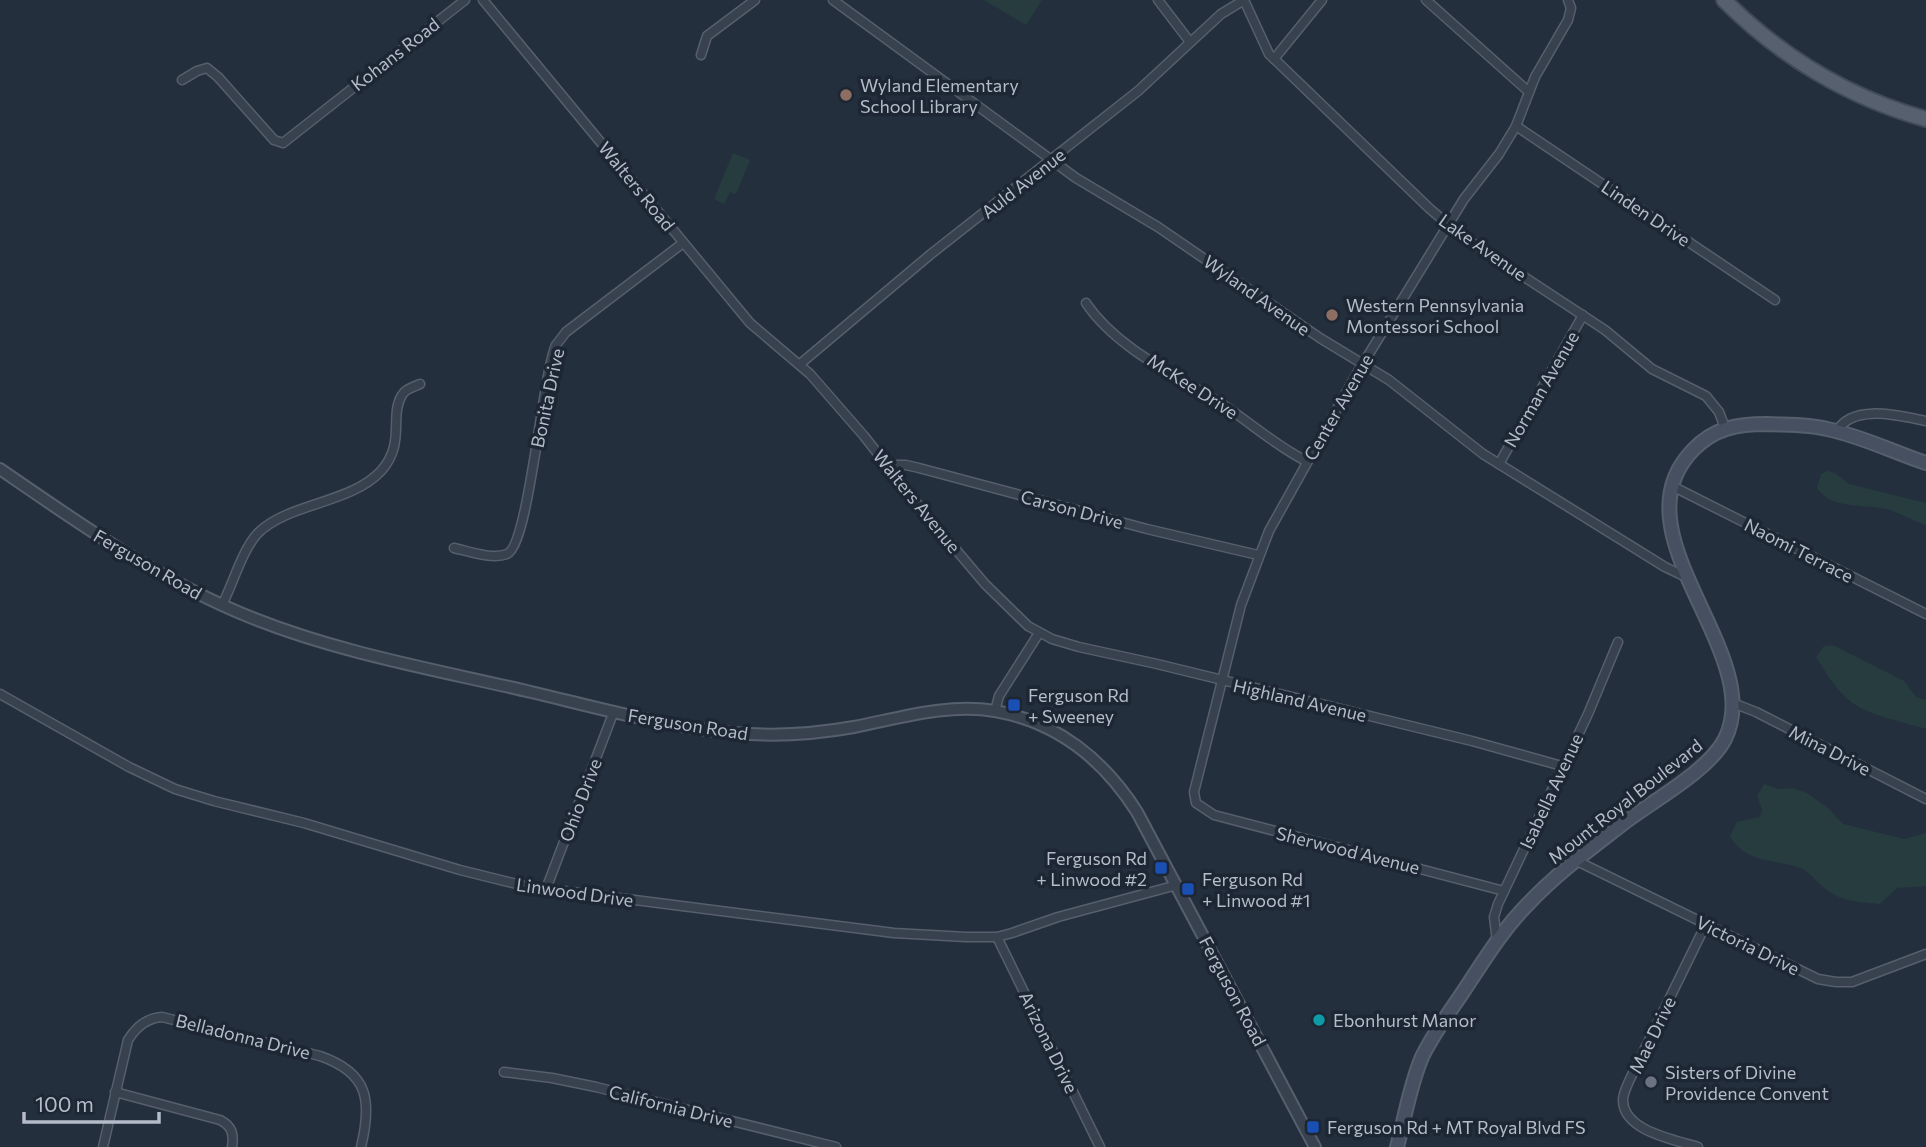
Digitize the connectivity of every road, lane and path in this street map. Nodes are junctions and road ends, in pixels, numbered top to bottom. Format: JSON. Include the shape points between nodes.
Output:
{"nodes":[{"id":1,"x":465,"y":0,"type":"edge"},
{"id":2,"x":483,"y":0,"type":"edge"},
{"id":3,"x":755,"y":0,"type":"edge"},
{"id":4,"x":834,"y":0,"type":"edge"},
{"id":5,"x":1158,"y":0,"type":"edge"},
{"id":6,"x":1244,"y":0,"type":"edge"},
{"id":7,"x":1322,"y":0,"type":"edge"},
{"id":8,"x":1426,"y":0,"type":"edge"},
{"id":9,"x":1724,"y":0,"type":"edge"},
{"id":10,"x":1570,"y":3,"type":"edge"},
{"id":11,"x":1190,"y":42,"type":"junction"},
{"id":12,"x":701,"y":55,"type":"dead end"},
{"id":13,"x":1274,"y":59,"type":"junction"},
{"id":14,"x":182,"y":80,"type":"dead end"},
{"id":15,"x":1529,"y":92,"type":"junction"},
{"id":16,"x":1926,"y":119,"type":"edge"},
{"id":17,"x":1516,"y":126,"type":"junction"},
{"id":18,"x":1051,"y":161,"type":"junction"},
{"id":19,"x":1448,"y":224,"type":"junction"},
{"id":20,"x":683,"y":243,"type":"junction"},
{"id":21,"x":1775,"y":300,"type":"dead end"},
{"id":22,"x":1086,"y":303,"type":"dead end"},
{"id":23,"x":1583,"y":315,"type":"junction"},
{"id":24,"x":800,"y":364,"type":"junction"},
{"id":25,"x":1363,"y":364,"type":"junction"},
{"id":26,"x":420,"y":384,"type":"dead end"},
{"id":27,"x":1926,"y":421,"type":"edge"},
{"id":28,"x":1725,"y":428,"type":"junction"},
{"id":29,"x":1838,"y":431,"type":"junction"},
{"id":30,"x":1306,"y":461,"type":"junction"},
{"id":31,"x":1926,"y":463,"type":"edge"},
{"id":32,"x":1499,"y":464,"type":"junction"},
{"id":33,"x":887,"y":465,"type":"junction"},
{"id":34,"x":0,"y":469,"type":"edge"},
{"id":35,"x":1672,"y":486,"type":"junction"},
{"id":36,"x":454,"y":548,"type":"dead end"},
{"id":37,"x":1258,"y":555,"type":"junction"},
{"id":38,"x":1688,"y":578,"type":"junction"},
{"id":39,"x":222,"y":605,"type":"junction"},
{"id":40,"x":1926,"y":614,"type":"edge"},
{"id":41,"x":1039,"y":633,"type":"junction"},
{"id":42,"x":1618,"y":642,"type":"dead end"},
{"id":43,"x":1223,"y":681,"type":"junction"},
{"id":44,"x":0,"y":694,"type":"edge"},
{"id":45,"x":1733,"y":704,"type":"junction"},
{"id":46,"x":995,"y":711,"type":"junction"},
{"id":47,"x":614,"y":712,"type":"junction"},
{"id":48,"x":1562,"y":766,"type":"junction"},
{"id":49,"x":1926,"y":799,"type":"edge"},
{"id":50,"x":1196,"y":803,"type":"joint"},
{"id":51,"x":1577,"y":860,"type":"junction"},
{"id":52,"x":1177,"y":885,"type":"junction"},
{"id":53,"x":546,"y":889,"type":"junction"},
{"id":54,"x":1504,"y":891,"type":"junction"},
{"id":55,"x":1706,"y":924,"type":"junction"},
{"id":56,"x":997,"y":937,"type":"junction"},
{"id":57,"x":1497,"y":942,"type":"junction"},
{"id":58,"x":1926,"y":954,"type":"edge"},
{"id":59,"x":504,"y":1072,"type":"dead end"},
{"id":60,"x":115,"y":1092,"type":"junction"},
{"id":61,"x":103,"y":1147,"type":"edge"},
{"id":62,"x":232,"y":1147,"type":"edge"},
{"id":63,"x":362,"y":1147,"type":"edge"},
{"id":64,"x":836,"y":1147,"type":"edge"},
{"id":65,"x":1100,"y":1147,"type":"edge"},
{"id":66,"x":1315,"y":1147,"type":"edge"},
{"id":67,"x":1397,"y":1147,"type":"edge"},
{"id":68,"x":1698,"y":1147,"type":"edge"}],
"edges":[{"from":1,"to":14,"type":"street","name":"Kohans Road","via":[[283,143],[206,68]]},
{"from":2,"to":20,"type":"street","name":"Walters Road"},
{"from":3,"to":12,"type":"street","via":[[707,36]]},
{"from":4,"to":18,"type":"street","name":"Wyland Avenue"},
{"from":5,"to":11,"type":"street"},
{"from":6,"to":11,"type":"street","name":"Auld Avenue","via":[[1228,8]]},
{"from":6,"to":13,"type":"street","name":"Lake Avenue"},
{"from":7,"to":13,"type":"street"},
{"from":8,"to":15,"type":"street"},
{"from":9,"to":16,"type":"main road","via":[[1768,39],[1826,79]]},
{"from":10,"to":15,"type":"street","name":"Center Avenue","via":[[1564,27]]},
{"from":11,"to":18,"type":"street","name":"Auld Avenue"},
{"from":13,"to":19,"type":"street","name":"Lake Avenue"},
{"from":15,"to":17,"type":"street","name":"Center Avenue"},
{"from":17,"to":19,"type":"street","name":"Center Avenue"},
{"from":17,"to":21,"type":"street","name":"Linden Drive"},
{"from":18,"to":24,"type":"street","name":"Auld Avenue"},
{"from":18,"to":25,"type":"street","name":"Wyland Avenue"},
{"from":19,"to":23,"type":"street","name":"Lake Avenue"},
{"from":19,"to":25,"type":"street","name":"Center Avenue"},
{"from":20,"to":24,"type":"street","name":"Walters Road","via":[[750,323]]},
{"from":20,"to":36,"type":"street","name":"Bonita Drive","via":[[555,345],[512,551],[491,555]]},
{"from":22,"to":30,"type":"street","name":"McKee Drive","via":[[1105,328]]},
{"from":23,"to":28,"type":"street","name":"Lake Avenue","via":[[1652,369],[1711,400]]},
{"from":23,"to":32,"type":"street","name":"Norman Avenue"},
{"from":24,"to":33,"type":"street","name":"Walters Avenue"},
{"from":25,"to":30,"type":"street","name":"Center Avenue"},
{"from":25,"to":32,"type":"street","name":"Wyland Avenue"},
{"from":26,"to":39,"type":"street","via":[[402,395],[397,440],[384,467],[364,485],[262,530],[248,548]]},
{"from":27,"to":29,"type":"street","via":[[1858,416],[1846,420]]},
{"from":28,"to":29,"type":"main road","name":"Mount Royal Boulevard","via":[[1790,425]]},
{"from":28,"to":35,"type":"main road","name":"Mount Royal Boulevard","via":[[1693,450]]},
{"from":29,"to":31,"type":"main road","name":"Mount Royal Boulevard"},
{"from":30,"to":37,"type":"street","name":"Center Avenue"},
{"from":32,"to":38,"type":"street","name":"Wyland Avenue"},
{"from":33,"to":37,"type":"street","name":"Carson Drive","via":[[919,468]]},
{"from":33,"to":41,"type":"street","name":"Walters Avenue","via":[[999,599]]},
{"from":34,"to":39,"type":"street","name":"Ferguson Road","via":[[131,557]]},
{"from":35,"to":38,"type":"main road","name":"Mount Royal Boulevard","via":[[1671,525]]},
{"from":35,"to":40,"type":"street","name":"Naomi Terrace"},
{"from":37,"to":43,"type":"street","name":"Center Avenue"},
{"from":38,"to":45,"type":"main road","name":"Mount Royal Boulevard","via":[[1726,671]]},
{"from":39,"to":47,"type":"street","name":"Ferguson Road","via":[[328,643]]},
{"from":41,"to":43,"type":"street","name":"Highland Avenue","via":[[1079,648]]},
{"from":41,"to":46,"type":"street","via":[[999,696]]},
{"from":42,"to":48,"type":"street","name":"Isabella Avenue"},
{"from":43,"to":48,"type":"street","name":"Highland Avenue"},
{"from":43,"to":50,"type":"street","name":"Center Avenue","via":[[1194,792]]},
{"from":44,"to":53,"type":"street","name":"Linwood Drive","via":[[129,767],[192,795],[470,873]]},
{"from":45,"to":49,"type":"street","name":"Mina Drive"},
{"from":45,"to":51,"type":"main road","name":"Mount Royal Boulevard","via":[[1726,737],[1710,758]]},
{"from":46,"to":47,"type":"street","name":"Ferguson Road","via":[[938,711],[781,735],[720,732]]},
{"from":46,"to":52,"type":"street","name":"Ferguson Road","via":[[1053,730],[1099,763],[1137,811]]},
{"from":47,"to":53,"type":"street","name":"Ohio Drive"},
{"from":48,"to":54,"type":"street","name":"Isabella Avenue"},
{"from":50,"to":54,"type":"street","name":"Sherwood Avenue","via":[[1233,821]]},
{"from":51,"to":55,"type":"street","name":"Victoria Drive"},
{"from":51,"to":57,"type":"main road","name":"Mount Royal Boulevard","via":[[1528,904]]},
{"from":52,"to":56,"type":"street","name":"Linwood Drive"},
{"from":52,"to":66,"type":"street","name":"Ferguson Road"},
{"from":53,"to":56,"type":"street","name":"Linwood Drive","via":[[894,933]]},
{"from":54,"to":57,"type":"street","name":"Isabella Avenue","via":[[1494,917]]},
{"from":55,"to":58,"type":"street","name":"Victoria Drive","via":[[1818,979],[1836,982],[1859,980]]},
{"from":55,"to":68,"type":"street","name":"Mae Drive","via":[[1623,1100],[1627,1114],[1642,1128]]},
{"from":56,"to":65,"type":"street","name":"Arizona Drive"},
{"from":57,"to":67,"type":"main road","name":"Mount Royal Boulevard","via":[[1427,1047]]},
{"from":59,"to":64,"type":"street","name":"California Drive","via":[[596,1087]]},
{"from":60,"to":61,"type":"street","name":"Belladonna Drive"},
{"from":60,"to":62,"type":"street","via":[[220,1120],[232,1131]]},
{"from":60,"to":63,"type":"street","name":"Belladonna Drive","via":[[126,1045],[135,1029],[155,1018],[177,1019],[343,1066],[366,1097]]}]}
